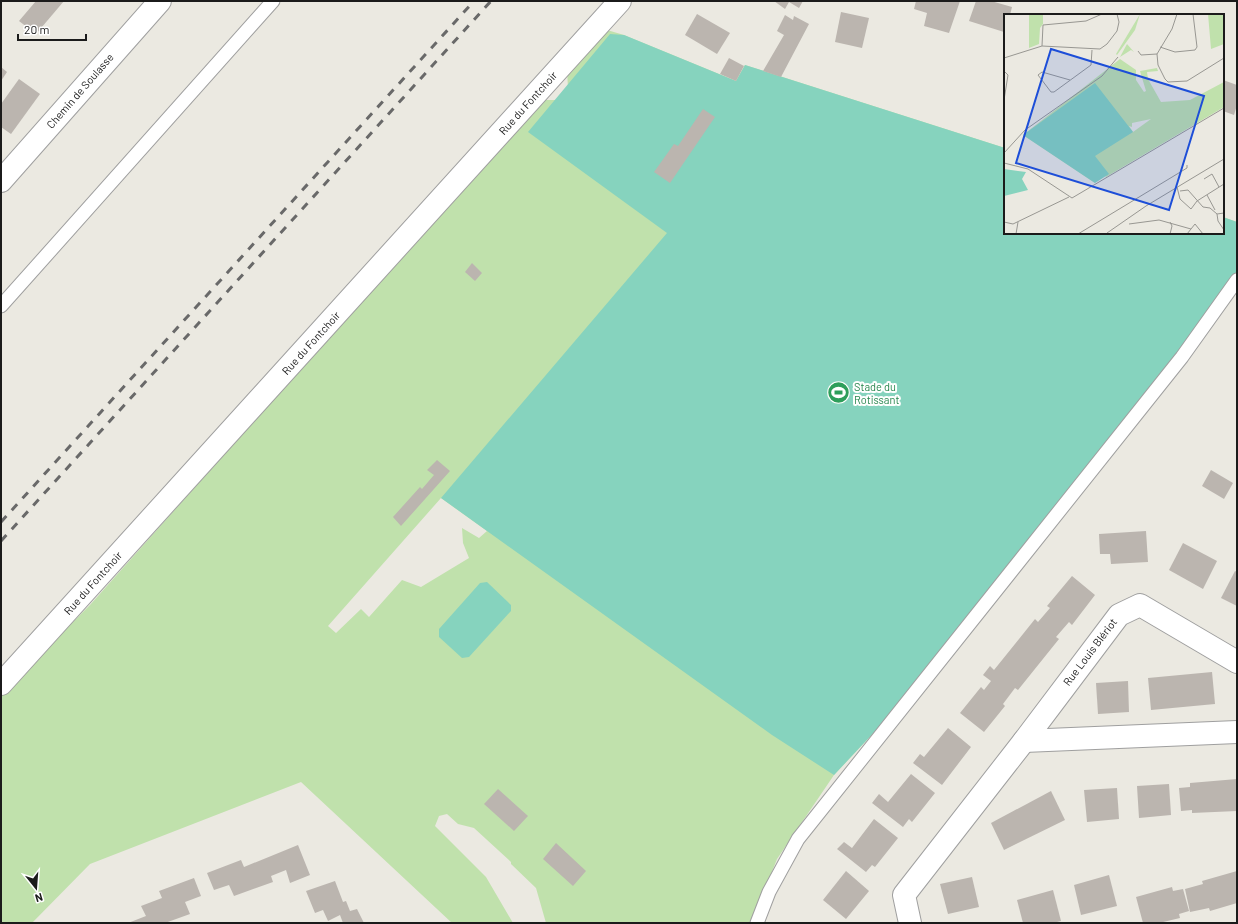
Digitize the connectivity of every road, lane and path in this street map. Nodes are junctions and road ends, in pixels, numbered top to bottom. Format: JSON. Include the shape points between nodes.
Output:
{"nodes":[{"id":1,"x":160,"y":1,"type":"edge"},
{"id":2,"x":273,"y":1,"type":"edge"},
{"id":3,"x":620,"y":1,"type":"edge"},
{"id":4,"x":1,"y":182,"type":"edge"},
{"id":5,"x":1237,"y":280,"type":"edge"},
{"id":6,"x":1,"y":306,"type":"edge"},
{"id":7,"x":1237,"y":662,"type":"edge"},
{"id":8,"x":1,"y":684,"type":"edge"},
{"id":9,"x":1237,"y":732,"type":"edge"},
{"id":10,"x":1024,"y":741,"type":"junction"},
{"id":11,"x":757,"y":923,"type":"edge"},
{"id":12,"x":910,"y":923,"type":"edge"}],
"edges":[{"from":1,"to":4,"type":"street","name":"Chemin de Soulasse"},
{"from":2,"to":6,"type":"lane"},
{"from":3,"to":8,"type":"street","name":"Rue du Fontchoir"},
{"from":5,"to":11,"type":"lane","via":[[1182,357],[798,839],[769,892]]},
{"from":7,"to":10,"type":"street","name":"Rue Louis Blériot","via":[[1140,605],[1119,615]]},
{"from":9,"to":10,"type":"street"},
{"from":10,"to":12,"type":"street","name":"Rue Louis Blériot","via":[[904,895]]}]}
